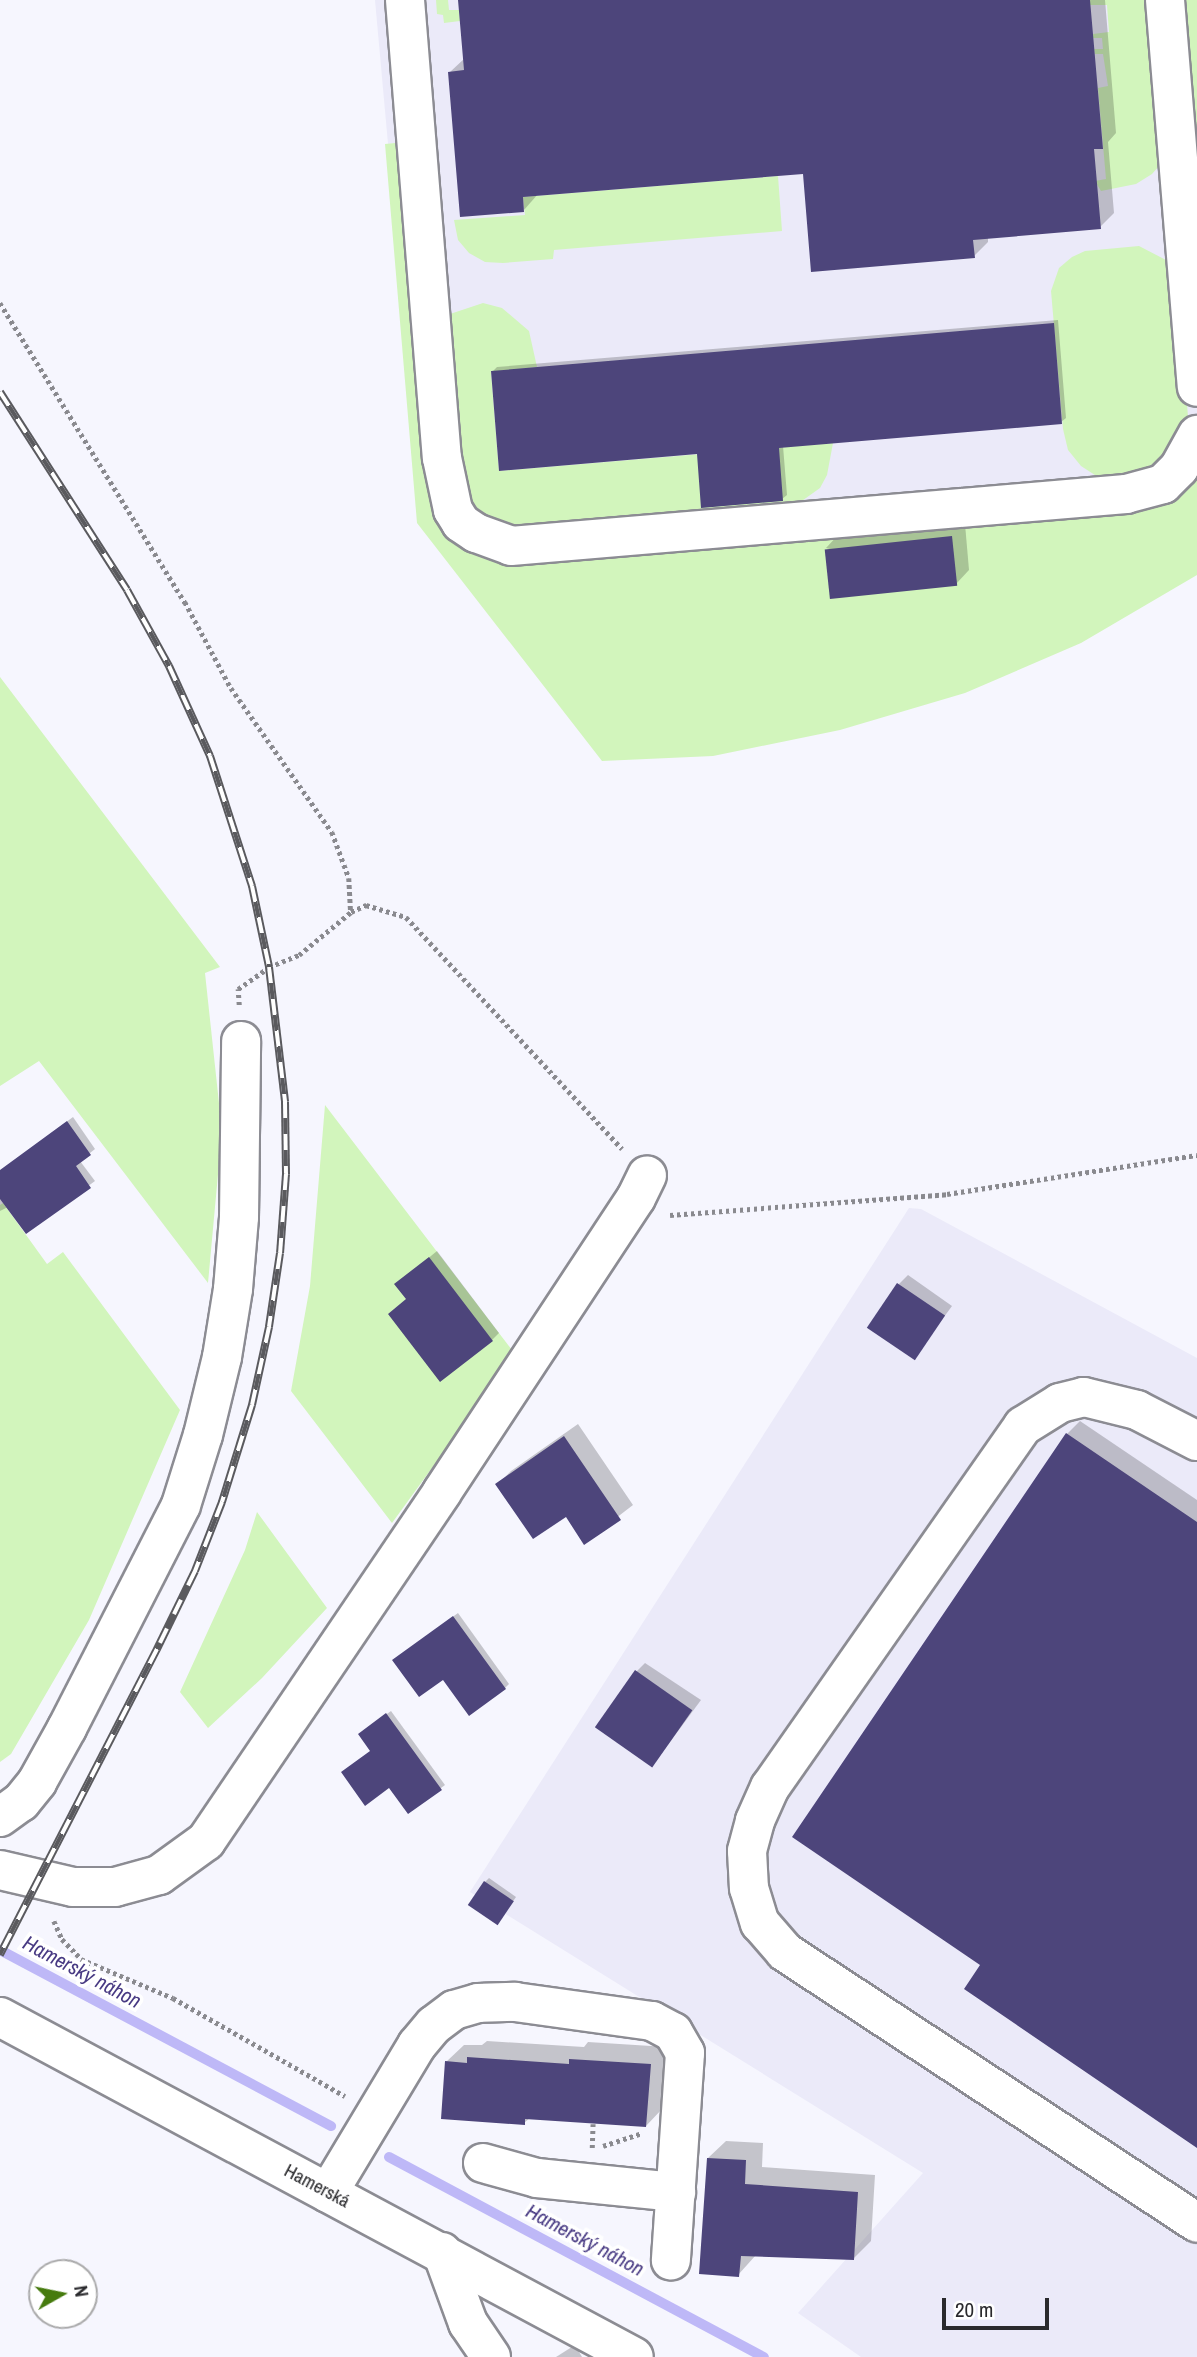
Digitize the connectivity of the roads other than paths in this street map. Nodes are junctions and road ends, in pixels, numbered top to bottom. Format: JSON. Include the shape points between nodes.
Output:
{"nodes":[{"id":1,"x":405,"y":0,"type":"edge"},
{"id":2,"x":1165,"y":0,"type":"edge"},
{"id":3,"x":1197,"y":387,"type":"edge"},
{"id":4,"x":1197,"y":435,"type":"edge"},
{"id":5,"x":240,"y":1041,"type":"road end"},
{"id":6,"x":642,"y":1187,"type":"road end"},
{"id":7,"x":1197,"y":1441,"type":"edge"},
{"id":8,"x":0,"y":1817,"type":"edge"},
{"id":9,"x":0,"y":1870,"type":"edge"},
{"id":10,"x":0,"y":2017,"type":"edge"},
{"id":11,"x":483,"y":2163,"type":"dead end"},
{"id":12,"x":676,"y":2192,"type":"junction"},
{"id":13,"x":328,"y":2193,"type":"junction"},
{"id":14,"x":1197,"y":2223,"type":"edge"},
{"id":15,"x":442,"y":2252,"type":"junction"},
{"id":16,"x":671,"y":2261,"type":"dead end"},
{"id":17,"x":491,"y":2357,"type":"edge"},
{"id":18,"x":634,"y":2357,"type":"edge"}],
"edges":[{"from":1,"to":4,"type":"street","via":[[442,458],[453,510],[475,533],[510,546],[1126,494],[1163,484],[1179,468]]},
{"from":2,"to":3,"type":"street"},
{"from":5,"to":8,"type":"street","via":[[235,1265],[222,1357],[203,1435],[181,1505],[67,1728],[37,1782]]},
{"from":6,"to":9,"type":"street","via":[[206,1840],[175,1866],[142,1882],[115,1887],[48,1883]]},
{"from":7,"to":14,"type":"street","via":[[1137,1409],[1084,1397],[1060,1403],[1023,1426],[770,1787],[747,1851],[749,1888],[760,1923],[785,1952]]},
{"from":10,"to":13,"type":"street","name":"Hamerská"},
{"from":11,"to":12,"type":"street","via":[[537,2178]]},
{"from":12,"to":13,"type":"street","via":[[685,2053],[673,2032],[652,2021],[515,2003],[466,2005],[444,2015],[418,2045]]},
{"from":12,"to":16,"type":"street"},
{"from":13,"to":15,"type":"street","name":"Hamerská"},
{"from":15,"to":17,"type":"street","via":[[468,2323]]},
{"from":15,"to":18,"type":"street","name":"Hamerská"}]}
